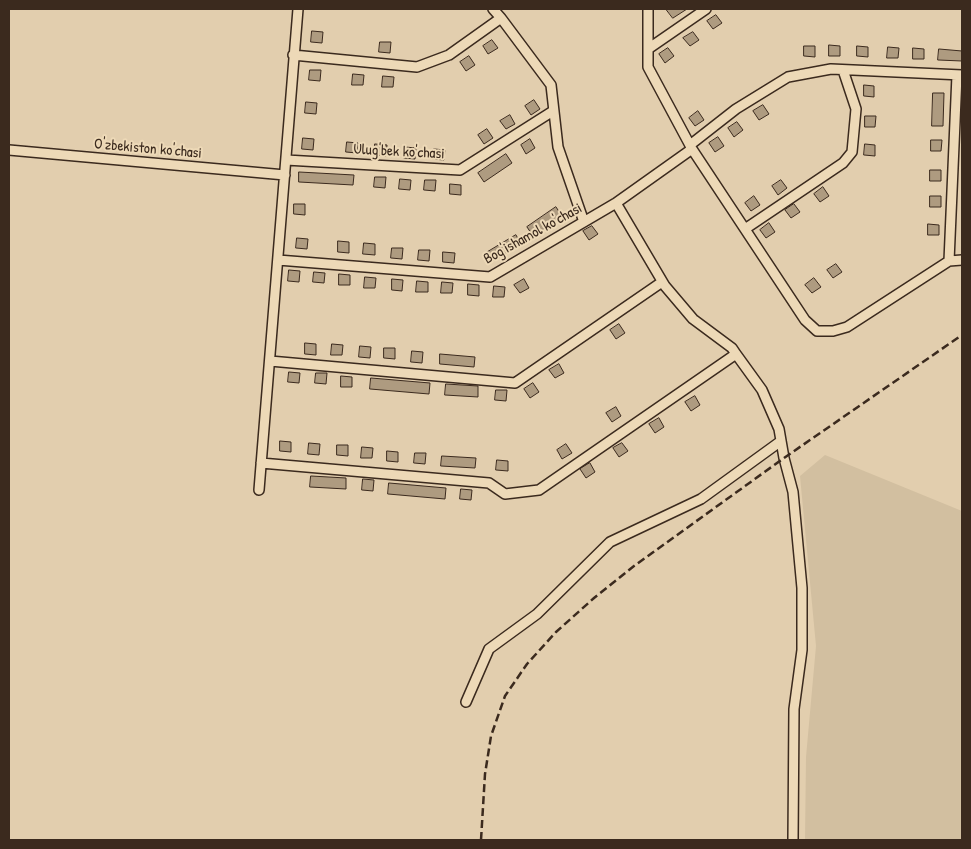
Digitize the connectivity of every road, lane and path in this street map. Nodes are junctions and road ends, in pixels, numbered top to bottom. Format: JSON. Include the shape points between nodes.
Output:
{"nodes":[{"id":1,"x":298,"y":9,"type":"edge"},
{"id":2,"x":493,"y":9,"type":"edge"},
{"id":3,"x":648,"y":9,"type":"edge"},
{"id":4,"x":706,"y":9,"type":"edge"},
{"id":5,"x":501,"y":18,"type":"junction"},
{"id":6,"x":648,"y":49,"type":"junction"},
{"id":7,"x":293,"y":56,"type":"junction"},
{"id":8,"x":843,"y":70,"type":"junction"},
{"id":9,"x":959,"y":75,"type":"edge"},
{"id":10,"x":553,"y":111,"type":"junction"},
{"id":11,"x":691,"y":147,"type":"junction"},
{"id":12,"x":9,"y":150,"type":"edge"},
{"id":13,"x":286,"y":160,"type":"junction"},
{"id":14,"x":285,"y":175,"type":"junction"},
{"id":15,"x":616,"y":203,"type":"junction"},
{"id":16,"x":584,"y":222,"type":"junction"},
{"id":17,"x":745,"y":229,"type":"junction"},
{"id":18,"x":278,"y":260,"type":"junction"},
{"id":19,"x":962,"y":260,"type":"edge"},
{"id":20,"x":949,"y":262,"type":"junction"},
{"id":21,"x":662,"y":282,"type":"junction"},
{"id":22,"x":736,"y":354,"type":"junction"},
{"id":23,"x":270,"y":361,"type":"junction"},
{"id":24,"x":781,"y":441,"type":"junction"},
{"id":25,"x":261,"y":463,"type":"junction"},
{"id":26,"x":259,"y":490,"type":"dead end"},
{"id":27,"x":466,"y":702,"type":"dead end"},
{"id":28,"x":793,"y":840,"type":"edge"}],
"edges":[{"from":1,"to":7,"type":"street"},
{"from":2,"to":5,"type":"street"},
{"from":3,"to":6,"type":"street"},
{"from":4,"to":6,"type":"street"},
{"from":5,"to":7,"type":"street","via":[[449,55],[417,67]]},
{"from":5,"to":10,"type":"street","via":[[551,84]]},
{"from":6,"to":11,"type":"street","via":[[648,67]]},
{"from":7,"to":13,"type":"street"},
{"from":8,"to":9,"type":"street","name":"Bog'ishamol ko'chasi"},
{"from":8,"to":11,"type":"street","name":"Bog'ishamol ko'chasi","via":[[831,69],[788,77],[736,108]]},
{"from":8,"to":17,"type":"street","via":[[856,109],[852,152],[842,163]]},
{"from":9,"to":20,"type":"street"},
{"from":10,"to":13,"type":"street","name":"Ulug'bek ko'chasi","via":[[460,170]]},
{"from":10,"to":16,"type":"street","via":[[558,147]]},
{"from":11,"to":15,"type":"street","name":"Bog'ishamol ko'chasi"},
{"from":11,"to":17,"type":"street"},
{"from":12,"to":14,"type":"street","name":"O'zbekiston ko'chasi"},
{"from":13,"to":14,"type":"street"},
{"from":14,"to":18,"type":"street"},
{"from":15,"to":16,"type":"street","name":"Bog'ishamol ko'chasi"},
{"from":15,"to":21,"type":"street"},
{"from":16,"to":18,"type":"street","name":"Bog'ishamol ko'chasi","via":[[490,277]]},
{"from":17,"to":20,"type":"street","via":[[805,320],[818,331],[847,327]]},
{"from":18,"to":23,"type":"street"},
{"from":19,"to":20,"type":"street"},
{"from":21,"to":22,"type":"street","via":[[693,318]]},
{"from":21,"to":23,"type":"street","via":[[515,383]]},
{"from":22,"to":24,"type":"street","via":[[762,390]]},
{"from":22,"to":25,"type":"street","via":[[539,490],[504,494],[489,483]]},
{"from":23,"to":25,"type":"street"},
{"from":24,"to":27,"type":"street","via":[[700,499],[610,542],[537,614],[489,649]]},
{"from":24,"to":28,"type":"street","via":[[793,492],[802,588],[802,650],[794,709]]},
{"from":25,"to":26,"type":"street"}]}
